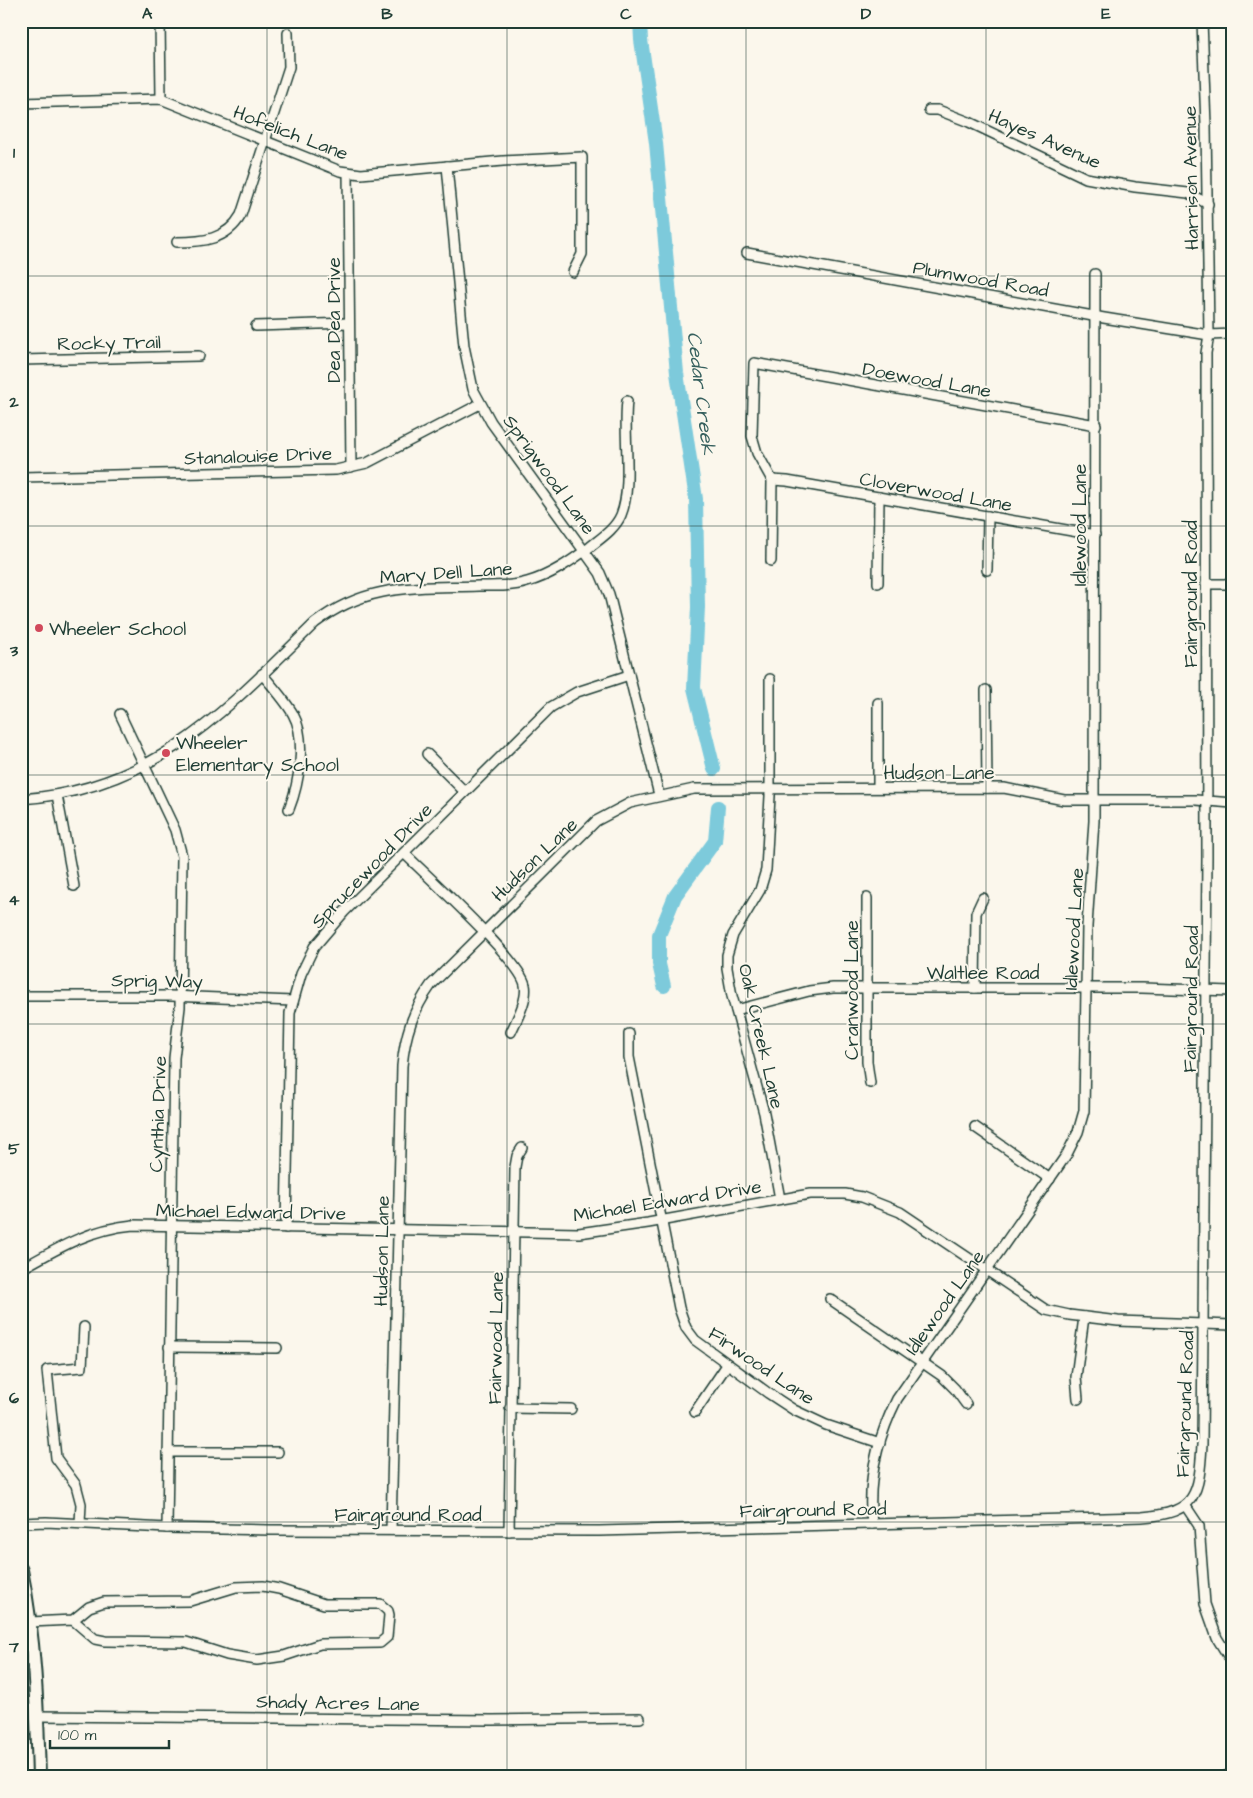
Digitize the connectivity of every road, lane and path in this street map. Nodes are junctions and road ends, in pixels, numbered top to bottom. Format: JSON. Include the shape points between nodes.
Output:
{"nodes":[{"id":1,"x":160,"y":21,"type":"edge"},
{"id":2,"x":1202,"y":21,"type":"edge"},
{"id":3,"x":288,"y":33,"type":"dead end"},
{"id":4,"x":161,"y":99,"type":"junction"},
{"id":5,"x":21,"y":103,"type":"edge"},
{"id":6,"x":929,"y":110,"type":"dead end"},
{"id":7,"x":266,"y":141,"type":"junction"},
{"id":8,"x":447,"y":166,"type":"junction"},
{"id":9,"x":348,"y":172,"type":"junction"},
{"id":10,"x":1208,"y":204,"type":"junction"},
{"id":11,"x":177,"y":242,"type":"dead end"},
{"id":12,"x":747,"y":253,"type":"dead end"},
{"id":13,"x":573,"y":272,"type":"dead end"},
{"id":14,"x":1096,"y":274,"type":"dead end"},
{"id":15,"x":1096,"y":316,"type":"junction"},
{"id":16,"x":349,"y":323,"type":"junction"},
{"id":17,"x":256,"y":326,"type":"dead end"},
{"id":18,"x":1232,"y":334,"type":"edge"},
{"id":19,"x":1209,"y":335,"type":"junction"},
{"id":20,"x":198,"y":356,"type":"dead end"},
{"id":21,"x":21,"y":360,"type":"edge"},
{"id":22,"x":627,"y":401,"type":"dead end"},
{"id":23,"x":480,"y":404,"type":"junction"},
{"id":24,"x":1096,"y":425,"type":"junction"},
{"id":25,"x":351,"y":467,"type":"junction"},
{"id":26,"x":21,"y":477,"type":"edge"},
{"id":27,"x":772,"y":480,"type":"junction"},
{"id":28,"x":879,"y":497,"type":"junction"},
{"id":29,"x":988,"y":516,"type":"junction"},
{"id":30,"x":1095,"y":535,"type":"junction"},
{"id":31,"x":585,"y":550,"type":"junction"},
{"id":32,"x":771,"y":560,"type":"dead end"},
{"id":33,"x":987,"y":570,"type":"dead end"},
{"id":34,"x":878,"y":583,"type":"dead end"},
{"id":35,"x":1206,"y":584,"type":"junction"},
{"id":36,"x":1232,"y":584,"type":"edge"},
{"id":37,"x":262,"y":674,"type":"junction"},
{"id":38,"x":629,"y":675,"type":"junction"},
{"id":39,"x":770,"y":679,"type":"dead end"},
{"id":40,"x":986,"y":690,"type":"dead end"},
{"id":41,"x":878,"y":703,"type":"dead end"},
{"id":42,"x":120,"y":714,"type":"dead end"},
{"id":43,"x":427,"y":754,"type":"dead end"},
{"id":44,"x":144,"y":766,"type":"junction"},
{"id":45,"x":770,"y":787,"type":"junction"},
{"id":46,"x":878,"y":787,"type":"junction"},
{"id":47,"x":987,"y":788,"type":"junction"},
{"id":48,"x":465,"y":792,"type":"junction"},
{"id":49,"x":57,"y":795,"type":"junction"},
{"id":50,"x":659,"y":795,"type":"junction"},
{"id":51,"x":21,"y":798,"type":"edge"},
{"id":52,"x":1094,"y":800,"type":"junction"},
{"id":53,"x":1206,"y":801,"type":"junction"},
{"id":54,"x":1232,"y":803,"type":"edge"},
{"id":55,"x":289,"y":809,"type":"dead end"},
{"id":56,"x":404,"y":853,"type":"junction"},
{"id":57,"x":74,"y":886,"type":"dead end"},
{"id":58,"x":867,"y":898,"type":"dead end"},
{"id":59,"x":983,"y":898,"type":"dead end"},
{"id":60,"x":483,"y":932,"type":"junction"},
{"id":61,"x":867,"y":987,"type":"junction"},
{"id":62,"x":976,"y":988,"type":"junction"},
{"id":63,"x":1086,"y":988,"type":"junction"},
{"id":64,"x":1206,"y":989,"type":"junction"},
{"id":65,"x":1232,"y":991,"type":"edge"},
{"id":66,"x":21,"y":996,"type":"edge"},
{"id":67,"x":181,"y":997,"type":"junction"},
{"id":68,"x":293,"y":1001,"type":"junction"},
{"id":69,"x":736,"y":1010,"type":"junction"},
{"id":70,"x":511,"y":1032,"type":"dead end"},
{"id":71,"x":629,"y":1034,"type":"dead end"},
{"id":72,"x":870,"y":1083,"type":"dead end"},
{"id":73,"x":975,"y":1127,"type":"dead end"},
{"id":74,"x":522,"y":1148,"type":"dead end"},
{"id":75,"x":1050,"y":1178,"type":"junction"},
{"id":76,"x":780,"y":1199,"type":"junction"},
{"id":77,"x":662,"y":1220,"type":"junction"},
{"id":78,"x":170,"y":1225,"type":"junction"},
{"id":79,"x":286,"y":1228,"type":"junction"},
{"id":80,"x":398,"y":1230,"type":"junction"},
{"id":81,"x":514,"y":1233,"type":"junction"},
{"id":82,"x":21,"y":1269,"type":"edge"},
{"id":83,"x":986,"y":1271,"type":"junction"},
{"id":84,"x":830,"y":1298,"type":"dead end"},
{"id":85,"x":1084,"y":1318,"type":"junction"},
{"id":86,"x":1202,"y":1325,"type":"junction"},
{"id":87,"x":1232,"y":1325,"type":"edge"},
{"id":88,"x":84,"y":1327,"type":"dead end"},
{"id":89,"x":169,"y":1346,"type":"junction"},
{"id":90,"x":277,"y":1348,"type":"dead end"},
{"id":91,"x":922,"y":1363,"type":"junction"},
{"id":92,"x":727,"y":1365,"type":"junction"},
{"id":93,"x":1078,"y":1399,"type":"dead end"},
{"id":94,"x":966,"y":1404,"type":"dead end"},
{"id":95,"x":510,"y":1408,"type":"junction"},
{"id":96,"x":571,"y":1409,"type":"dead end"},
{"id":97,"x":695,"y":1412,"type":"dead end"},
{"id":98,"x":880,"y":1442,"type":"junction"},
{"id":99,"x":168,"y":1452,"type":"junction"},
{"id":100,"x":278,"y":1452,"type":"dead end"},
{"id":101,"x":1185,"y":1504,"type":"junction"},
{"id":102,"x":21,"y":1523,"type":"edge"},
{"id":103,"x":80,"y":1523,"type":"junction"},
{"id":104,"x":872,"y":1524,"type":"junction"},
{"id":105,"x":167,"y":1528,"type":"junction"},
{"id":106,"x":392,"y":1530,"type":"junction"},
{"id":107,"x":509,"y":1531,"type":"junction"},
{"id":108,"x":21,"y":1570,"type":"edge"},
{"id":109,"x":73,"y":1620,"type":"junction"},
{"id":110,"x":30,"y":1622,"type":"junction"},
{"id":111,"x":1230,"y":1657,"type":"edge"},
{"id":112,"x":37,"y":1716,"type":"junction"},
{"id":113,"x":640,"y":1718,"type":"dead end"},
{"id":114,"x":1232,"y":1772,"type":"edge"},
{"id":115,"x":39,"y":1777,"type":"edge"},
{"id":116,"x":1224,"y":1777,"type":"edge"}],
"edges":[{"from":1,"to":4,"type":"street"},
{"from":2,"to":10,"type":"street","name":"Harrison Avenue"},
{"from":3,"to":7,"type":"street","via":[[289,67]]},
{"from":4,"to":5,"type":"street","name":"Hofelich Lane"},
{"from":4,"to":7,"type":"street","name":"Hofelich Lane"},
{"from":6,"to":10,"type":"street","name":"Hayes Avenue","via":[[938,110],[969,122],[1086,178],[1188,193]]},
{"from":7,"to":9,"type":"street","name":"Hofelich Lane"},
{"from":7,"to":11,"type":"street","via":[[241,215],[233,226],[207,240]]},
{"from":8,"to":9,"type":"street","name":"Hofelich Lane","via":[[361,174]]},
{"from":8,"to":13,"type":"street","name":"Hofelich Lane","via":[[582,157],[582,254]]},
{"from":8,"to":23,"type":"street","name":"Sprigwood Lane","via":[[467,367]]},
{"from":9,"to":16,"type":"street","name":"Dea Dea Drive"},
{"from":10,"to":19,"type":"street","name":"Harrison Avenue"},
{"from":12,"to":15,"type":"street","name":"Plumwood Road"},
{"from":14,"to":15,"type":"street","name":"Idlewood Lane"},
{"from":15,"to":19,"type":"street","name":"Plumwood Road"},
{"from":15,"to":24,"type":"street","name":"Idlewood Lane"},
{"from":16,"to":17,"type":"street"},
{"from":16,"to":25,"type":"street","name":"Dea Dea Drive"},
{"from":18,"to":19,"type":"street"},
{"from":19,"to":35,"type":"street","name":"Fairground Road","via":[[1206,353]]},
{"from":20,"to":21,"type":"street","name":"Rocky Trail"},
{"from":22,"to":31,"type":"street","name":"Mary Dell Lane","via":[[623,506],[614,527]]},
{"from":23,"to":25,"type":"street","name":"Stanalouise Drive","via":[[367,463]]},
{"from":23,"to":31,"type":"street","name":"Sprigwood Lane"},
{"from":24,"to":27,"type":"street","name":"Doewood Lane","via":[[754,363],[752,436]]},
{"from":24,"to":30,"type":"street","name":"Idlewood Lane"},
{"from":25,"to":26,"type":"street","name":"Stanalouise Drive","via":[[336,470]]},
{"from":27,"to":28,"type":"street","name":"Cloverwood Lane"},
{"from":27,"to":32,"type":"street"},
{"from":28,"to":29,"type":"street","name":"Cloverwood Lane"},
{"from":28,"to":34,"type":"street"},
{"from":29,"to":30,"type":"street","name":"Cloverwood Lane"},
{"from":29,"to":33,"type":"street"},
{"from":30,"to":52,"type":"street","name":"Idlewood Lane"},
{"from":31,"to":37,"type":"street","name":"Mary Dell Lane","via":[[562,566],[526,582],[505,586],[387,590],[360,597],[314,622]]},
{"from":31,"to":38,"type":"street","name":"Sprigwood Lane","via":[[604,581]]},
{"from":35,"to":36,"type":"street"},
{"from":35,"to":53,"type":"street","name":"Fairground Road"},
{"from":37,"to":44,"type":"street","name":"Mary Dell Lane","via":[[206,726]]},
{"from":37,"to":55,"type":"street","via":[[290,710],[300,735],[300,759]]},
{"from":38,"to":48,"type":"street","name":"Sprucewood Drive","via":[[558,701]]},
{"from":38,"to":50,"type":"street","name":"Sprigwood Lane"},
{"from":39,"to":45,"type":"street","name":"Oak Creek Lane"},
{"from":40,"to":47,"type":"street"},
{"from":41,"to":46,"type":"street"},
{"from":42,"to":44,"type":"street","name":"Cynthia Drive"},
{"from":43,"to":48,"type":"street"},
{"from":44,"to":49,"type":"street","name":"Mary Dell Lane","via":[[104,782]]},
{"from":44,"to":67,"type":"street","name":"Cynthia Drive","via":[[175,830],[182,856]]},
{"from":45,"to":46,"type":"street","name":"Hudson Lane"},
{"from":45,"to":50,"type":"street","name":"Hudson Lane","via":[[694,789]]},
{"from":45,"to":69,"type":"street","name":"Oak Creek Lane","via":[[766,870],[760,890],[733,934],[727,955],[729,984]]},
{"from":46,"to":47,"type":"street","name":"Hudson Lane"},
{"from":47,"to":52,"type":"street","name":"Hudson Lane","via":[[1019,790],[1064,800]]},
{"from":48,"to":56,"type":"street","name":"Sprucewood Drive"},
{"from":49,"to":51,"type":"street","name":"Mary Dell Lane"},
{"from":49,"to":57,"type":"street"},
{"from":50,"to":60,"type":"street","name":"Hudson Lane","via":[[615,809],[596,821]]},
{"from":52,"to":53,"type":"street","name":"Hudson Lane"},
{"from":52,"to":63,"type":"street","name":"Idlewood Lane"},
{"from":53,"to":54,"type":"street","name":"Hudson Lane"},
{"from":53,"to":64,"type":"street","name":"Fairground Road"},
{"from":56,"to":60,"type":"street"},
{"from":56,"to":68,"type":"street","name":"Sprucewood Drive","via":[[344,912],[314,947]]},
{"from":58,"to":61,"type":"street","name":"Cranwood Lane"},
{"from":59,"to":62,"type":"street","via":[[976,913]]},
{"from":60,"to":70,"type":"street","via":[[516,966],[524,979],[524,1002]]},
{"from":60,"to":80,"type":"street","name":"Hudson Lane","via":[[431,985],[413,1015],[407,1033],[402,1066]]},
{"from":61,"to":62,"type":"street","name":"Waltlee Road"},
{"from":61,"to":69,"type":"street","name":"Waltlee Road","via":[[809,991]]},
{"from":61,"to":72,"type":"street","name":"Cranwood Lane"},
{"from":62,"to":63,"type":"street","name":"Waltlee Road"},
{"from":63,"to":64,"type":"street","name":"Waltlee Road"},
{"from":63,"to":75,"type":"street","name":"Idlewood Lane","via":[[1084,1111],[1074,1142]]},
{"from":64,"to":65,"type":"street","name":"Waltlee Road"},
{"from":64,"to":86,"type":"street","name":"Fairground Road"},
{"from":66,"to":67,"type":"street","name":"Sprig Way"},
{"from":67,"to":68,"type":"street","name":"Sprig Way"},
{"from":67,"to":78,"type":"street","name":"Cynthia Drive","via":[[174,1058]]},
{"from":68,"to":79,"type":"street","name":"Sprucewood Drive","via":[[290,1013]]},
{"from":69,"to":76,"type":"street","name":"Oak Creek Lane","via":[[764,1113]]},
{"from":71,"to":77,"type":"street","name":"Firwood Lane","via":[[629,1057]]},
{"from":73,"to":75,"type":"street"},
{"from":74,"to":81,"type":"street","name":"Fairwood Lane","via":[[516,1162]]},
{"from":75,"to":83,"type":"street","name":"Idlewood Lane"},
{"from":76,"to":77,"type":"street","name":"Michael Edward Drive"},
{"from":76,"to":83,"type":"street","name":"Michael Edward Drive","via":[[821,1192],[844,1194],[889,1206]]},
{"from":77,"to":81,"type":"street","name":"Michael Edward Drive","via":[[579,1233]]},
{"from":77,"to":92,"type":"street","name":"Firwood Lane","via":[[686,1328],[695,1340]]},
{"from":78,"to":79,"type":"street","name":"Michael Edward Drive"},
{"from":78,"to":82,"type":"street","name":"Michael Edward Drive","via":[[123,1226],[92,1233]]},
{"from":78,"to":89,"type":"street","name":"Cynthia Drive"},
{"from":79,"to":80,"type":"street","name":"Michael Edward Drive"},
{"from":80,"to":81,"type":"street","name":"Michael Edward Drive"},
{"from":80,"to":106,"type":"street","name":"Hudson Lane"},
{"from":81,"to":95,"type":"street","name":"Fairwood Lane"},
{"from":83,"to":85,"type":"street","name":"Michael Edward Drive","via":[[1046,1310]]},
{"from":83,"to":91,"type":"street","name":"Idlewood Lane"},
{"from":84,"to":91,"type":"street"},
{"from":85,"to":86,"type":"street","name":"Michael Edward Drive"},
{"from":85,"to":93,"type":"street","via":[[1076,1377]]},
{"from":86,"to":87,"type":"street","name":"Michael Edward Drive"},
{"from":86,"to":101,"type":"street","name":"Fairground Road","via":[[1200,1475],[1194,1497]]},
{"from":88,"to":103,"type":"street","via":[[82,1367],[47,1370],[56,1458],[76,1485],[81,1504]]},
{"from":89,"to":90,"type":"street"},
{"from":89,"to":99,"type":"street","name":"Cynthia Drive"},
{"from":91,"to":94,"type":"street","via":[[955,1389]]},
{"from":91,"to":98,"type":"street","name":"Idlewood Lane","via":[[897,1399]]},
{"from":92,"to":97,"type":"street"},
{"from":92,"to":98,"type":"street","name":"Firwood Lane","via":[[808,1417]]},
{"from":95,"to":96,"type":"street"},
{"from":95,"to":107,"type":"street","name":"Fairwood Lane"},
{"from":98,"to":104,"type":"street","name":"Idlewood Lane","via":[[871,1484]]},
{"from":99,"to":100,"type":"street"},
{"from":99,"to":105,"type":"street","name":"Cynthia Drive"},
{"from":101,"to":104,"type":"street","name":"Fairground Road","via":[[1167,1514],[1142,1517]]},
{"from":101,"to":111,"type":"street","via":[[1200,1526],[1205,1604],[1212,1628]]},
{"from":102,"to":103,"type":"street","name":"Fairground Road"},
{"from":103,"to":105,"type":"street","name":"Fairground Road"},
{"from":104,"to":107,"type":"street","name":"Fairground Road"},
{"from":105,"to":106,"type":"street","name":"Fairground Road"},
{"from":106,"to":107,"type":"street","name":"Fairground Road"},
{"from":108,"to":110,"type":"main road"},
{"from":109,"to":109,"type":"street","via":[[95,1638],[104,1641],[186,1642],[256,1660],[284,1656],[320,1644],[380,1643],[388,1637],[389,1615],[380,1604],[324,1604],[279,1589],[249,1586],[190,1601],[104,1602],[89,1607]]},
{"from":109,"to":110,"type":"street"},
{"from":110,"to":112,"type":"main road"},
{"from":112,"to":113,"type":"street","name":"Shady Acres Lane"},
{"from":112,"to":115,"type":"main road"},
{"from":114,"to":116,"type":"street"}]}
